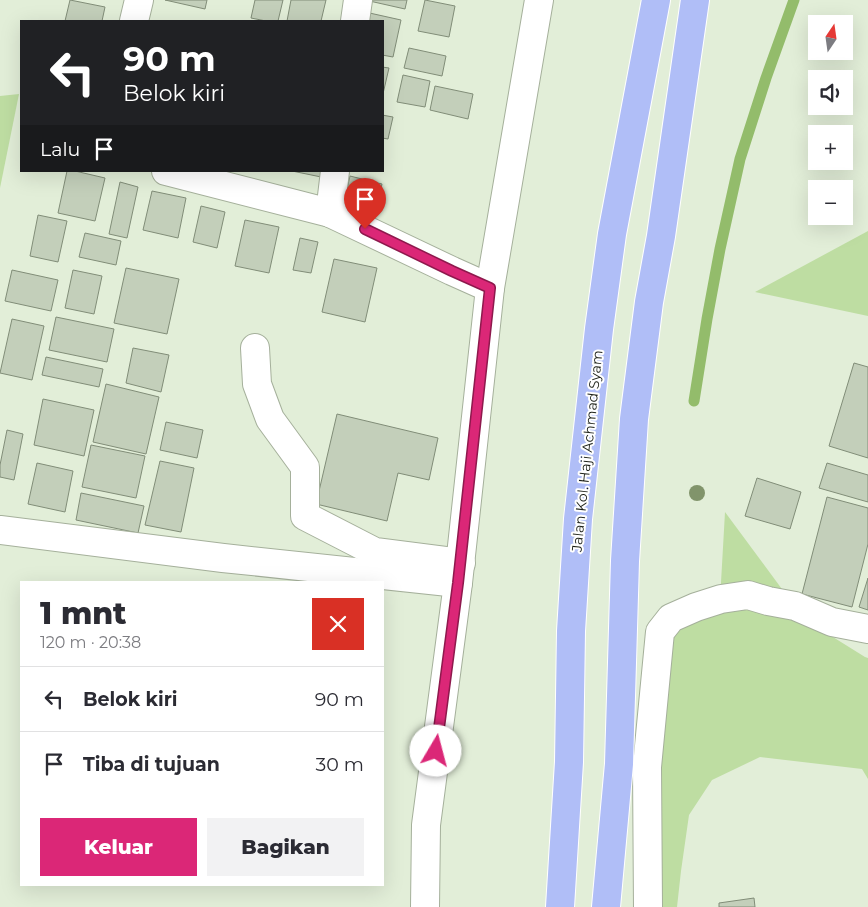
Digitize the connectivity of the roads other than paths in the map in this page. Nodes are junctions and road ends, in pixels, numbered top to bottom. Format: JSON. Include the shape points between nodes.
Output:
{"nodes":[{"id":1,"x":139,"y":0,"type":"edge"},
{"id":2,"x":358,"y":0,"type":"edge"},
{"id":3,"x":539,"y":0,"type":"edge"},
{"id":4,"x":656,"y":0,"type":"edge"},
{"id":5,"x":695,"y":0,"type":"edge"},
{"id":6,"x":134,"y":20,"type":"edge"},
{"id":7,"x":355,"y":20,"type":"edge"},
{"id":8,"x":170,"y":172,"type":"edge"},
{"id":9,"x":335,"y":172,"type":"edge"},
{"id":10,"x":330,"y":212,"type":"junction"},
{"id":11,"x":490,"y":288,"type":"junction"},
{"id":12,"x":255,"y":348,"type":"dead end"},
{"id":13,"x":0,"y":530,"type":"edge"},
{"id":14,"x":460,"y":573,"type":"junction"},
{"id":15,"x":868,"y":629,"type":"edge"},
{"id":16,"x":425,"y":907,"type":"edge"},
{"id":17,"x":560,"y":907,"type":"edge"},
{"id":18,"x":606,"y":907,"type":"edge"},
{"id":19,"x":648,"y":907,"type":"edge"}],
"edges":[{"from":1,"to":6,"type":"street"},
{"from":2,"to":7,"type":"street"},
{"from":3,"to":11,"type":"street"},
{"from":4,"to":17,"type":"main road","name":"Jalan Kol. Haji Achmad Syam","via":[[612,234],[578,519]]},
{"from":5,"to":18,"type":"main road","via":[[634,419],[618,764]]},
{"from":8,"to":10,"type":"street"},
{"from":9,"to":10,"type":"street"},
{"from":10,"to":11,"type":"street"},
{"from":11,"to":14,"type":"street"},
{"from":12,"to":14,"type":"street","via":[[257,384],[270,419],[306,467],[305,516],[374,552]]},
{"from":13,"to":14,"type":"street","via":[[223,558]]},
{"from":14,"to":16,"type":"street","via":[[426,825]]},
{"from":15,"to":19,"type":"street","via":[[832,622],[795,606],[748,595],[721,599],[671,618],[660,632],[647,767]]}]}
